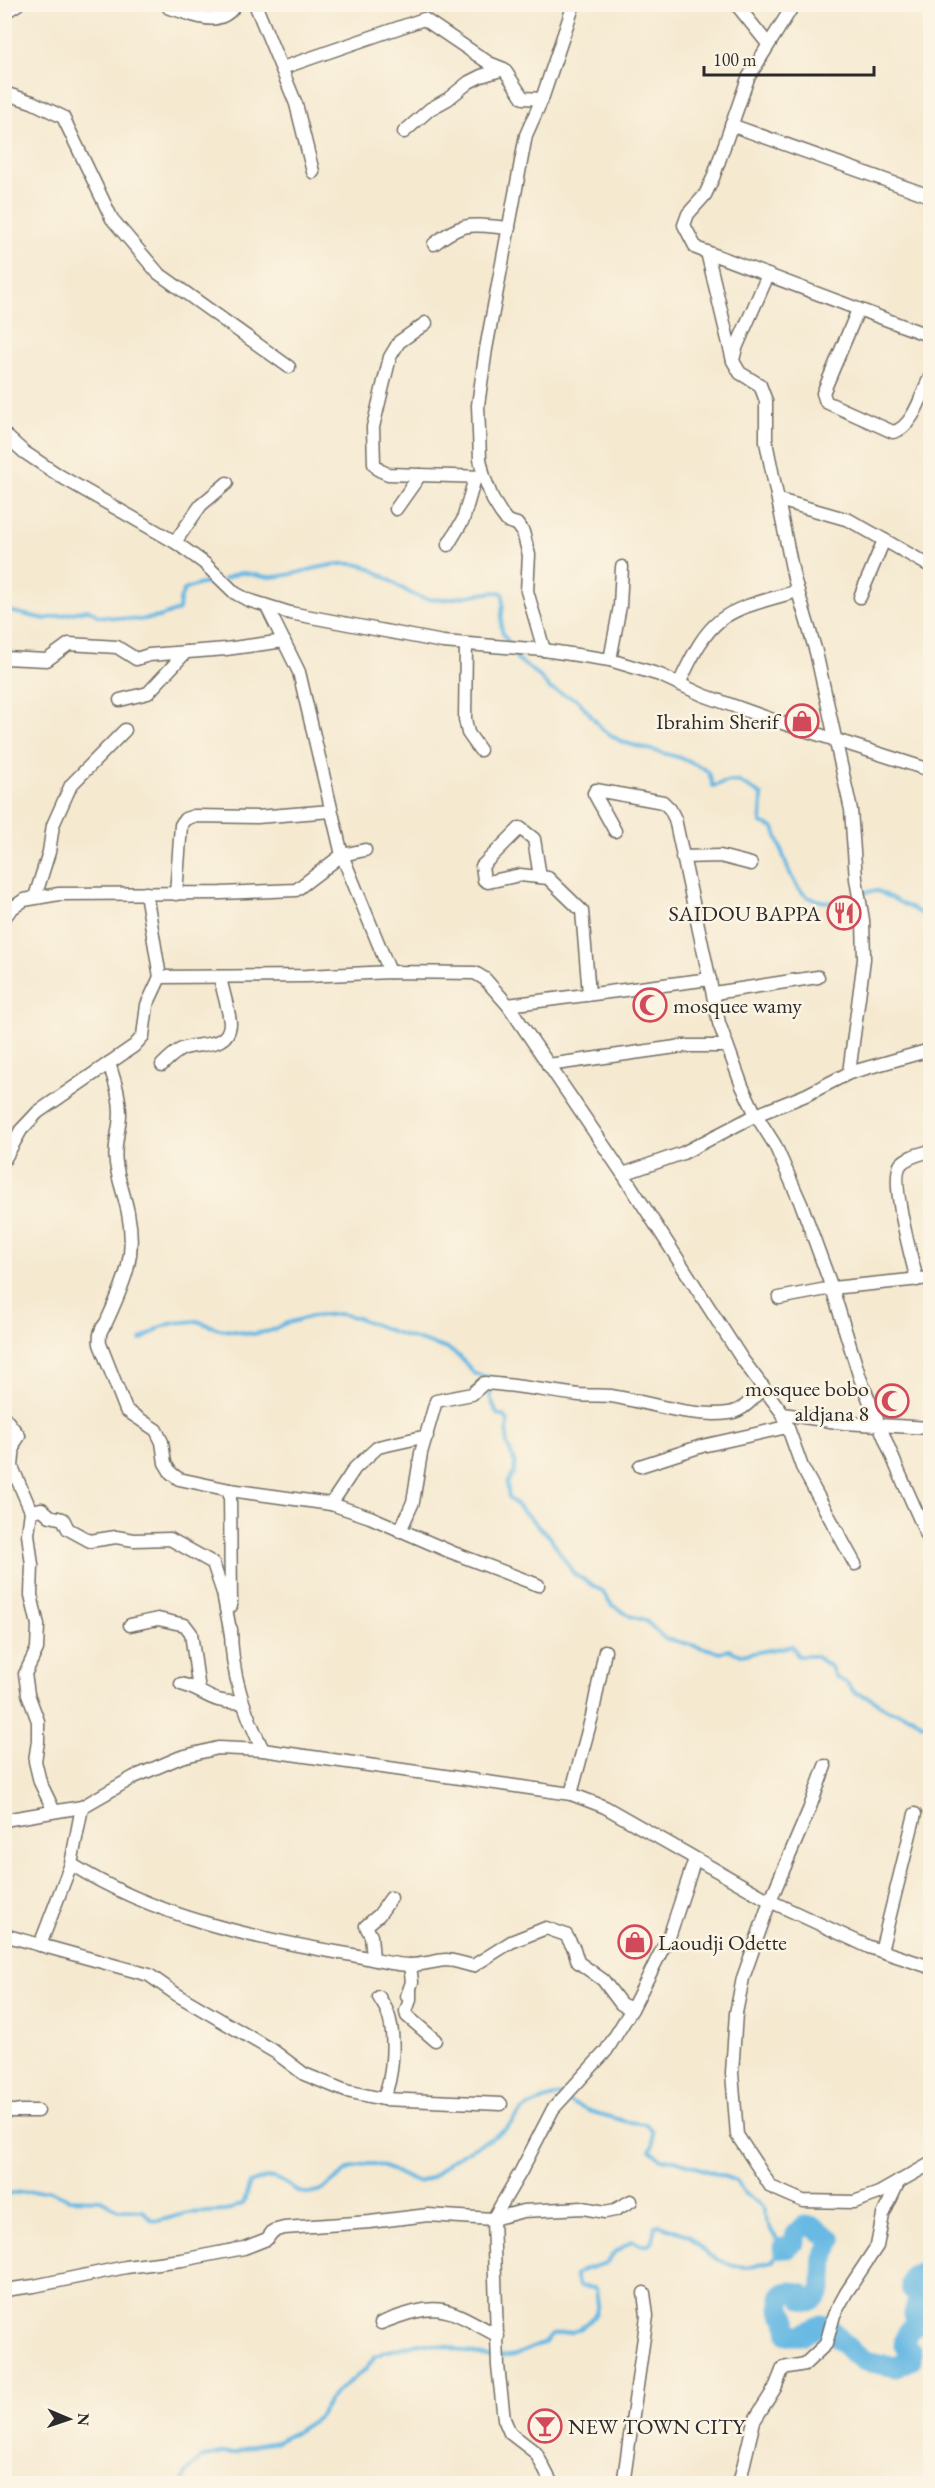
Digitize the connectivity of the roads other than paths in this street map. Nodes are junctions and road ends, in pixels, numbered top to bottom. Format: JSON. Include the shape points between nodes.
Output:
{"nodes":[{"id":1,"x":18,"y":4,"type":"edge"},
{"id":2,"x":236,"y":4,"type":"edge"},
{"id":3,"x":255,"y":4,"type":"edge"},
{"id":4,"x":574,"y":4,"type":"edge"},
{"id":5,"x":736,"y":4,"type":"edge"},
{"id":6,"x":794,"y":4,"type":"edge"},
{"id":7,"x":169,"y":8,"type":"dead end"},
{"id":8,"x":4,"y":13,"type":"edge"},
{"id":9,"x":768,"y":44,"type":"junction"},
{"id":10,"x":282,"y":68,"type":"junction"},
{"id":11,"x":504,"y":69,"type":"junction"},
{"id":12,"x":4,"y":93,"type":"edge"},
{"id":13,"x":542,"y":99,"type":"junction"},
{"id":14,"x":731,"y":125,"type":"junction"},
{"id":15,"x":404,"y":132,"type":"dead end"},
{"id":16,"x":313,"y":172,"type":"dead end"},
{"id":17,"x":930,"y":196,"type":"edge"},
{"id":18,"x":509,"y":228,"type":"junction"},
{"id":19,"x":434,"y":244,"type":"dead end"},
{"id":20,"x":706,"y":252,"type":"junction"},
{"id":21,"x":768,"y":275,"type":"junction"},
{"id":22,"x":858,"y":310,"type":"junction"},
{"id":23,"x":426,"y":323,"type":"dead end"},
{"id":24,"x":930,"y":336,"type":"edge"},
{"id":25,"x":733,"y":361,"type":"junction"},
{"id":26,"x":289,"y":367,"type":"dead end"},
{"id":27,"x":930,"y":377,"type":"edge"},
{"id":28,"x":4,"y":434,"type":"edge"},
{"id":29,"x":420,"y":475,"type":"junction"},
{"id":30,"x":479,"y":478,"type":"junction"},
{"id":31,"x":227,"y":483,"type":"dead end"},
{"id":32,"x":779,"y":500,"type":"junction"},
{"id":33,"x":396,"y":509,"type":"dead end"},
{"id":34,"x":884,"y":540,"type":"junction"},
{"id":35,"x":175,"y":542,"type":"junction"},
{"id":36,"x":448,"y":545,"type":"dead end"},
{"id":37,"x":930,"y":566,"type":"edge"},
{"id":38,"x":622,"y":567,"type":"dead end"},
{"id":39,"x":798,"y":591,"type":"junction"},
{"id":40,"x":860,"y":597,"type":"dead end"},
{"id":41,"x":267,"y":607,"type":"junction"},
{"id":42,"x":284,"y":641,"type":"junction"},
{"id":43,"x":466,"y":645,"type":"junction"},
{"id":44,"x":544,"y":650,"type":"junction"},
{"id":45,"x":186,"y":652,"type":"junction"},
{"id":46,"x":4,"y":658,"type":"edge"},
{"id":47,"x":610,"y":660,"type":"junction"},
{"id":48,"x":680,"y":684,"type":"junction"},
{"id":49,"x":120,"y":700,"type":"dead end"},
{"id":50,"x":125,"y":730,"type":"dead end"},
{"id":51,"x":837,"y":741,"type":"junction"},
{"id":52,"x":480,"y":750,"type":"dead end"},
{"id":53,"x":930,"y":770,"type":"edge"},
{"id":54,"x":331,"y":811,"type":"junction"},
{"id":55,"x":615,"y":831,"type":"dead end"},
{"id":56,"x":365,"y":850,"type":"dead end"},
{"id":57,"x":342,"y":855,"type":"junction"},
{"id":58,"x":682,"y":857,"type":"junction"},
{"id":59,"x":751,"y":864,"type":"dead end"},
{"id":60,"x":540,"y":877,"type":"junction"},
{"id":61,"x":146,"y":893,"type":"junction"},
{"id":62,"x":176,"y":894,"type":"junction"},
{"id":63,"x":36,"y":897,"type":"junction"},
{"id":64,"x":4,"y":918,"type":"edge"},
{"id":65,"x":390,"y":972,"type":"junction"},
{"id":66,"x":160,"y":977,"type":"junction"},
{"id":67,"x":220,"y":977,"type":"junction"},
{"id":68,"x":818,"y":977,"type":"dead end"},
{"id":69,"x":710,"y":978,"type":"junction"},
{"id":70,"x":714,"y":993,"type":"junction"},
{"id":71,"x":589,"y":994,"type":"junction"},
{"id":72,"x":508,"y":1005,"type":"junction"},
{"id":73,"x":727,"y":1046,"type":"junction"},
{"id":74,"x":930,"y":1050,"type":"edge"},
{"id":75,"x":109,"y":1063,"type":"junction"},
{"id":76,"x":162,"y":1065,"type":"dead end"},
{"id":77,"x":548,"y":1065,"type":"junction"},
{"id":78,"x":849,"y":1073,"type":"junction"},
{"id":79,"x":756,"y":1115,"type":"junction"},
{"id":80,"x":930,"y":1151,"type":"edge"},
{"id":81,"x":4,"y":1160,"type":"edge"},
{"id":82,"x":624,"y":1174,"type":"junction"},
{"id":83,"x":930,"y":1278,"type":"edge"},
{"id":84,"x":917,"y":1280,"type":"junction"},
{"id":85,"x":832,"y":1288,"type":"junction"},
{"id":86,"x":779,"y":1298,"type":"dead end"},
{"id":87,"x":763,"y":1386,"type":"junction"},
{"id":88,"x":783,"y":1414,"type":"junction"},
{"id":89,"x":4,"y":1418,"type":"edge"},
{"id":90,"x":879,"y":1425,"type":"junction"},
{"id":91,"x":787,"y":1427,"type":"junction"},
{"id":92,"x":930,"y":1428,"type":"edge"},
{"id":93,"x":427,"y":1436,"type":"junction"},
{"id":94,"x":640,"y":1466,"type":"dead end"},
{"id":95,"x":230,"y":1490,"type":"junction"},
{"id":96,"x":331,"y":1504,"type":"junction"},
{"id":97,"x":31,"y":1511,"type":"junction"},
{"id":98,"x":400,"y":1531,"type":"junction"},
{"id":99,"x":930,"y":1542,"type":"edge"},
{"id":100,"x":855,"y":1564,"type":"dead end"},
{"id":101,"x":538,"y":1585,"type":"dead end"},
{"id":102,"x":130,"y":1625,"type":"dead end"},
{"id":103,"x":231,"y":1635,"type":"junction"},
{"id":104,"x":605,"y":1651,"type":"dead end"},
{"id":105,"x":181,"y":1684,"type":"dead end"},
{"id":106,"x":199,"y":1690,"type":"junction"},
{"id":107,"x":242,"y":1702,"type":"junction"},
{"id":108,"x":263,"y":1750,"type":"junction"},
{"id":109,"x":825,"y":1766,"type":"dead end"},
{"id":110,"x":571,"y":1794,"type":"junction"},
{"id":111,"x":82,"y":1807,"type":"junction"},
{"id":112,"x":54,"y":1811,"type":"junction"},
{"id":113,"x":915,"y":1814,"type":"dead end"},
{"id":114,"x":4,"y":1820,"type":"edge"},
{"id":115,"x":695,"y":1858,"type":"junction"},
{"id":116,"x":71,"y":1864,"type":"junction"},
{"id":117,"x":391,"y":1898,"type":"dead end"},
{"id":118,"x":770,"y":1901,"type":"junction"},
{"id":119,"x":4,"y":1935,"type":"edge"},
{"id":120,"x":40,"y":1946,"type":"junction"},
{"id":121,"x":881,"y":1951,"type":"junction"},
{"id":122,"x":373,"y":1958,"type":"junction"},
{"id":123,"x":410,"y":1965,"type":"junction"},
{"id":124,"x":930,"y":1967,"type":"edge"},
{"id":125,"x":410,"y":1989,"type":"junction"},
{"id":126,"x":379,"y":1997,"type":"dead end"},
{"id":127,"x":632,"y":2009,"type":"junction"},
{"id":128,"x":390,"y":2021,"type":"junction"},
{"id":129,"x":435,"y":2040,"type":"dead end"},
{"id":130,"x":383,"y":2099,"type":"junction"},
{"id":131,"x":501,"y":2104,"type":"dead end"},
{"id":132,"x":4,"y":2111,"type":"edge"},
{"id":133,"x":38,"y":2111,"type":"dead end"},
{"id":134,"x":930,"y":2164,"type":"edge"},
{"id":135,"x":900,"y":2180,"type":"junction"},
{"id":136,"x":631,"y":2201,"type":"dead end"},
{"id":137,"x":493,"y":2219,"type":"junction"},
{"id":138,"x":4,"y":2290,"type":"edge"},
{"id":139,"x":644,"y":2293,"type":"dead end"},
{"id":140,"x":381,"y":2323,"type":"dead end"},
{"id":141,"x":498,"y":2339,"type":"junction"},
{"id":142,"x":552,"y":2484,"type":"edge"},
{"id":143,"x":626,"y":2484,"type":"edge"},
{"id":144,"x":739,"y":2484,"type":"edge"}],
"edges":[{"from":1,"to":8,"type":"street"},
{"from":2,"to":7,"type":"street","via":[[219,18],[203,20]]},
{"from":3,"to":10,"type":"street"},
{"from":4,"to":13,"type":"street"},
{"from":5,"to":9,"type":"street"},
{"from":6,"to":9,"type":"street"},
{"from":9,"to":14,"type":"street","via":[[748,78]]},
{"from":10,"to":11,"type":"street","via":[[424,19]]},
{"from":10,"to":16,"type":"street","via":[[296,104]]},
{"from":11,"to":13,"type":"street","via":[[523,98]]},
{"from":11,"to":15,"type":"street","via":[[469,82]]},
{"from":12,"to":26,"type":"street","via":[[63,117],[112,219],[158,273]]},
{"from":13,"to":18,"type":"street","via":[[526,135]]},
{"from":14,"to":17,"type":"street"},
{"from":14,"to":20,"type":"street","via":[[705,195],[688,214],[684,225],[696,248]]},
{"from":18,"to":19,"type":"street","via":[[468,224],[452,229]]},
{"from":18,"to":30,"type":"street","via":[[478,405]]},
{"from":20,"to":21,"type":"street"},
{"from":20,"to":25,"type":"street"},
{"from":21,"to":22,"type":"street"},
{"from":21,"to":25,"type":"street"},
{"from":22,"to":24,"type":"street"},
{"from":22,"to":27,"type":"street","via":[[823,393],[826,402],[893,432],[900,431]]},
{"from":23,"to":29,"type":"street","via":[[399,342],[390,357],[373,427],[374,464],[388,474]]},
{"from":25,"to":32,"type":"street","via":[[740,373],[760,385],[766,401],[766,442]]},
{"from":28,"to":35,"type":"street","via":[[60,476]]},
{"from":29,"to":30,"type":"street"},
{"from":29,"to":33,"type":"street"},
{"from":30,"to":36,"type":"street","via":[[463,520]]},
{"from":30,"to":44,"type":"street","via":[[507,521],[517,524],[523,532],[529,555],[529,603]]},
{"from":31,"to":35,"type":"street","via":[[201,505]]},
{"from":32,"to":34,"type":"street","via":[[831,513]]},
{"from":32,"to":39,"type":"street"},
{"from":34,"to":37,"type":"street"},
{"from":34,"to":40,"type":"street"},
{"from":35,"to":41,"type":"street","via":[[235,593]]},
{"from":38,"to":47,"type":"street","via":[[620,606]]},
{"from":39,"to":48,"type":"street","via":[[748,605],[715,623],[694,652]]},
{"from":39,"to":51,"type":"street"},
{"from":41,"to":42,"type":"street"},
{"from":41,"to":43,"type":"street"},
{"from":42,"to":45,"type":"street"},
{"from":42,"to":54,"type":"street","via":[[299,672]]},
{"from":43,"to":44,"type":"street"},
{"from":43,"to":52,"type":"street","via":[[465,719],[468,733]]},
{"from":44,"to":47,"type":"street"},
{"from":45,"to":46,"type":"street","via":[[136,659],[117,647],[69,644],[47,660]]},
{"from":45,"to":49,"type":"street","via":[[148,693]]},
{"from":47,"to":48,"type":"street"},
{"from":48,"to":51,"type":"street"},
{"from":50,"to":63,"type":"street","via":[[71,785],[53,825]]},
{"from":51,"to":53,"type":"street"},
{"from":51,"to":78,"type":"street","via":[[851,810],[863,920],[864,959]]},
{"from":54,"to":57,"type":"street"},
{"from":54,"to":62,"type":"street","via":[[185,819],[181,825]]},
{"from":55,"to":58,"type":"street","via":[[594,793],[596,790],[663,802],[675,819]]},
{"from":56,"to":57,"type":"street"},
{"from":57,"to":62,"type":"street","via":[[296,890]]},
{"from":57,"to":65,"type":"street"},
{"from":58,"to":59,"type":"street","via":[[720,856]]},
{"from":58,"to":69,"type":"street"},
{"from":60,"to":60,"type":"street","via":[[534,839],[520,828],[482,866],[484,880],[488,882],[520,875]]},
{"from":60,"to":71,"type":"street","via":[[548,878],[582,911]]},
{"from":61,"to":62,"type":"street"},
{"from":61,"to":63,"type":"street"},
{"from":61,"to":66,"type":"street"},
{"from":63,"to":64,"type":"street","via":[[18,903]]},
{"from":65,"to":67,"type":"street"},
{"from":65,"to":72,"type":"street","via":[[475,973]]},
{"from":66,"to":67,"type":"street"},
{"from":66,"to":75,"type":"street","via":[[147,1005],[143,1036]]},
{"from":67,"to":76,"type":"street","via":[[230,1026],[225,1035],[206,1046],[181,1049]]},
{"from":68,"to":70,"type":"street"},
{"from":69,"to":70,"type":"street"},
{"from":69,"to":71,"type":"street"},
{"from":70,"to":73,"type":"street"},
{"from":71,"to":72,"type":"street"},
{"from":72,"to":77,"type":"street"},
{"from":73,"to":77,"type":"street","via":[[682,1046]]},
{"from":73,"to":79,"type":"street"},
{"from":74,"to":78,"type":"street"},
{"from":75,"to":81,"type":"street","via":[[38,1112],[21,1130]]},
{"from":75,"to":95,"type":"street","via":[[120,1114],[115,1162],[128,1213],[132,1253],[127,1275],[101,1328],[100,1344],[126,1410],[156,1430],[171,1473],[179,1479]]},
{"from":77,"to":82,"type":"street"},
{"from":78,"to":79,"type":"street"},
{"from":79,"to":82,"type":"street","via":[[683,1153]]},
{"from":79,"to":85,"type":"street","via":[[775,1145],[802,1206]]},
{"from":80,"to":84,"type":"street","via":[[908,1158],[899,1166],[896,1177]]},
{"from":82,"to":87,"type":"street"},
{"from":83,"to":84,"type":"street"},
{"from":84,"to":85,"type":"street"},
{"from":85,"to":86,"type":"street"},
{"from":85,"to":90,"type":"street"},
{"from":87,"to":88,"type":"street"},
{"from":87,"to":93,"type":"street","via":[[752,1402],[730,1413],[701,1413],[610,1396],[484,1383],[472,1394],[436,1401]]},
{"from":88,"to":90,"type":"street"},
{"from":88,"to":91,"type":"street"},
{"from":89,"to":97,"type":"street","via":[[19,1436],[14,1444],[12,1467]]},
{"from":90,"to":92,"type":"street"},
{"from":90,"to":99,"type":"street"},
{"from":91,"to":94,"type":"street","via":[[702,1446]]},
{"from":91,"to":100,"type":"street","via":[[802,1467]]},
{"from":93,"to":96,"type":"street","via":[[378,1447],[356,1468]]},
{"from":93,"to":98,"type":"street","via":[[413,1502]]},
{"from":95,"to":96,"type":"street"},
{"from":95,"to":103,"type":"street"},
{"from":96,"to":98,"type":"street"},
{"from":97,"to":103,"type":"street","via":[[42,1509],[63,1519],[68,1529],[90,1540],[170,1539],[191,1549],[213,1563]]},
{"from":97,"to":112,"type":"street","via":[[31,1595],[38,1625],[37,1649],[25,1674],[38,1720],[35,1761]]},
{"from":98,"to":101,"type":"street"},
{"from":102,"to":106,"type":"street","via":[[158,1619],[185,1625],[191,1632]]},
{"from":103,"to":107,"type":"street","via":[[231,1660]]},
{"from":104,"to":110,"type":"street"},
{"from":105,"to":106,"type":"street"},
{"from":106,"to":107,"type":"street","via":[[204,1697],[225,1703]]},
{"from":107,"to":108,"type":"street"},
{"from":108,"to":110,"type":"street"},
{"from":108,"to":111,"type":"street","via":[[218,1748],[181,1757],[134,1777]]},
{"from":109,"to":118,"type":"street"},
{"from":110,"to":115,"type":"street","via":[[605,1807]]},
{"from":111,"to":112,"type":"street"},
{"from":111,"to":116,"type":"street"},
{"from":112,"to":114,"type":"street"},
{"from":113,"to":121,"type":"street"},
{"from":115,"to":118,"type":"street"},
{"from":115,"to":127,"type":"street","via":[[670,1934]]},
{"from":116,"to":120,"type":"street"},
{"from":116,"to":122,"type":"street","via":[[95,1880],[208,1924],[304,1947]]},
{"from":117,"to":122,"type":"street","via":[[366,1926]]},
{"from":118,"to":121,"type":"street"},
{"from":118,"to":135,"type":"street","via":[[743,1977],[736,2013],[732,2073],[736,2135],[771,2187],[803,2201],[854,2202]]},
{"from":119,"to":120,"type":"street"},
{"from":120,"to":130,"type":"street","via":[[149,1975],[304,2074],[346,2091]]},
{"from":121,"to":124,"type":"street"},
{"from":122,"to":123,"type":"street"},
{"from":123,"to":125,"type":"street"},
{"from":123,"to":127,"type":"street","via":[[448,1960],[472,1966],[511,1942],[546,1928],[566,1935],[578,1962],[603,1980],[621,2004]]},
{"from":125,"to":128,"type":"street","via":[[404,2006]]},
{"from":125,"to":129,"type":"street","via":[[408,2016]]},
{"from":126,"to":128,"type":"street"},
{"from":127,"to":137,"type":"street","via":[[606,2051],[553,2109]]},
{"from":128,"to":130,"type":"street","via":[[392,2051],[388,2089]]},
{"from":130,"to":131,"type":"street"},
{"from":132,"to":133,"type":"street"},
{"from":134,"to":135,"type":"street"},
{"from":135,"to":144,"type":"street","via":[[883,2215],[877,2246],[834,2315],[826,2344],[805,2364],[783,2368],[754,2421]]},
{"from":136,"to":137,"type":"street","via":[[605,2212],[583,2208],[523,2211]]},
{"from":137,"to":138,"type":"street","via":[[428,2215],[284,2228],[244,2248]]},
{"from":137,"to":141,"type":"street"},
{"from":139,"to":143,"type":"street","via":[[647,2316]]},
{"from":140,"to":141,"type":"street","via":[[424,2308],[445,2310]]},
{"from":141,"to":142,"type":"street","via":[[504,2419],[510,2433],[536,2453]]}]}
